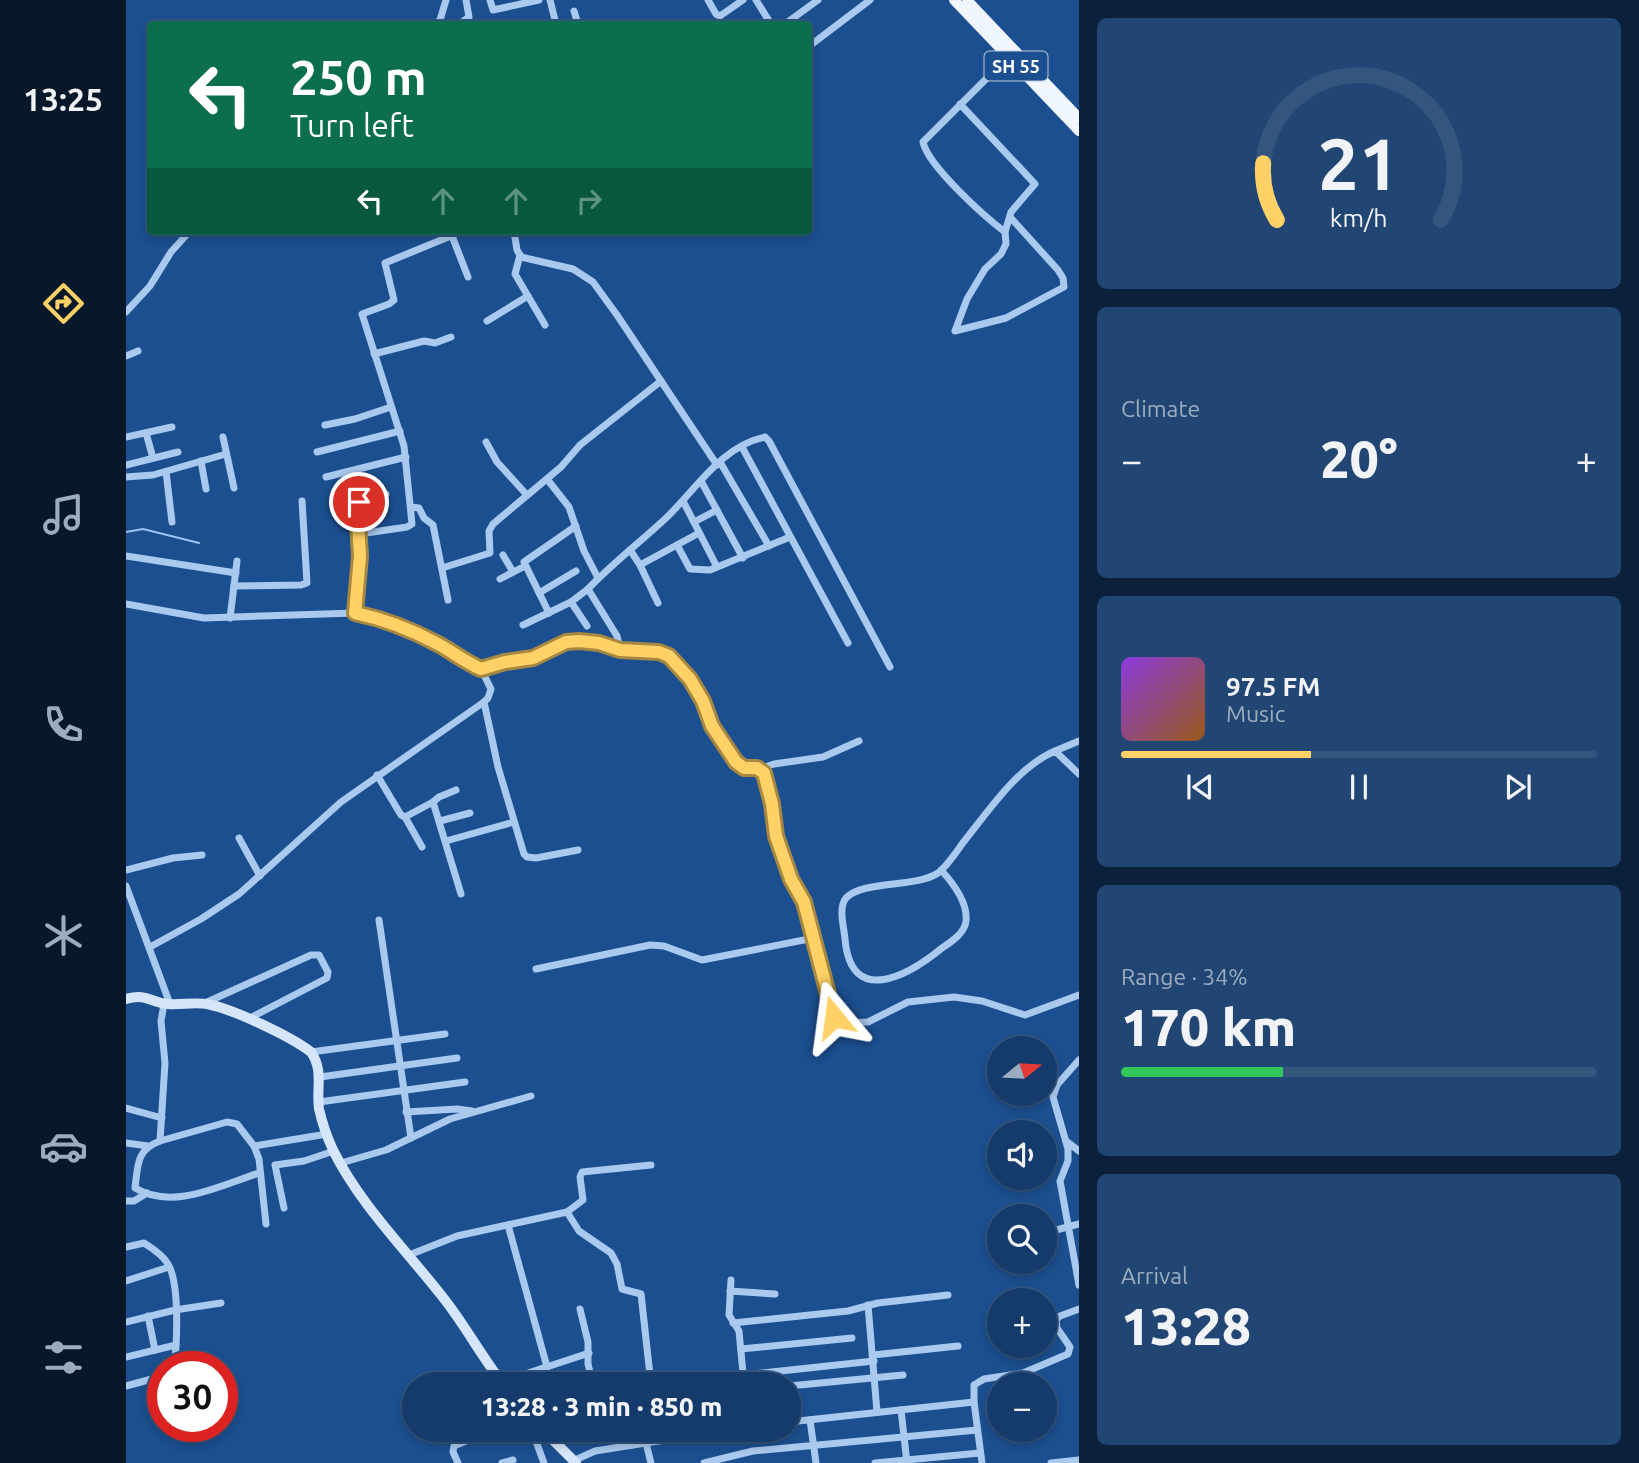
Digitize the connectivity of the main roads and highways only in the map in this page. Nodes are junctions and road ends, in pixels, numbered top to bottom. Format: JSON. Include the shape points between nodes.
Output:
{"nodes":[{"id":1,"x":954,"y":0,"type":"edge"},
{"id":2,"x":967,"y":0,"type":"edge"},
{"id":3,"x":1011,"y":54,"type":"junction"},
{"id":4,"x":1079,"y":118,"type":"edge"},
{"id":5,"x":1079,"y":131,"type":"edge"}],
"edges":[{"from":1,"to":3,"type":"main road","number":"SH 55"},
{"from":2,"to":3,"type":"main road"},
{"from":3,"to":4,"type":"main road"},
{"from":3,"to":5,"type":"main road","number":"SH 55"}]}
